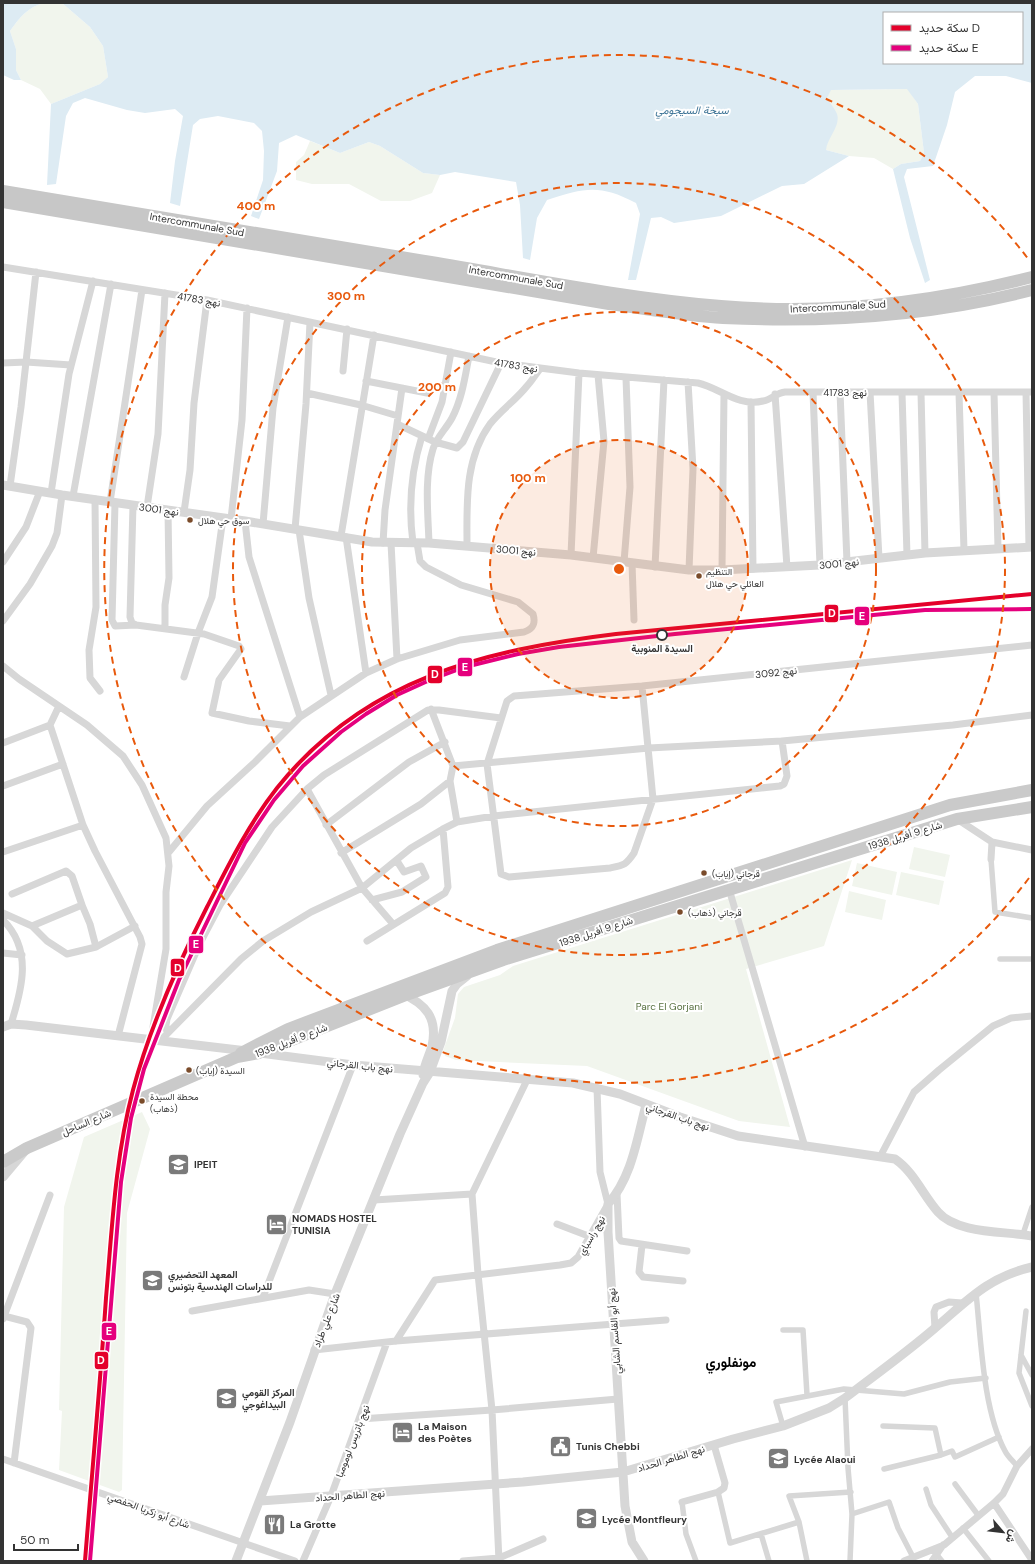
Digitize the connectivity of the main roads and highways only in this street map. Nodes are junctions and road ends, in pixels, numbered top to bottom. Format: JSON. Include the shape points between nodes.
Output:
{"nodes":[{"id":1,"x":3,"y":191,"type":"edge"},
{"id":2,"x":3,"y":202,"type":"edge"},
{"id":3,"x":1032,"y":277,"type":"edge"},
{"id":4,"x":1030,"y":291,"type":"edge"},
{"id":5,"x":1032,"y":790,"type":"edge"},
{"id":6,"x":1032,"y":807,"type":"edge"},
{"id":7,"x":290,"y":1034,"type":"junction"},
{"id":8,"x":241,"y":1054,"type":"junction"},
{"id":9,"x":3,"y":1162,"type":"edge"}],
"edges":[{"from":1,"to":3,"type":"highway","name":"Intercommunale Sud","via":[[578,287],[723,307],[820,309],[912,301],[963,293]]},
{"from":2,"to":4,"type":"highway","name":"Intercommunale Sud","via":[[609,304],[693,315],[793,319],[895,315]]},
{"from":5,"to":7,"type":"main road","name":"شارع 9 أفريل 1938","via":[[950,805],[497,950]]},
{"from":6,"to":7,"type":"main road","name":"شارع 9 أفريل 1938","via":[[957,819],[503,960],[470,974]]},
{"from":7,"to":8,"type":"main road","name":"شارع 9 أفريل 1938"},
{"from":7,"to":8,"type":"main road","name":"شارع 9 أفريل 1938","via":[[259,1053]]},
{"from":8,"to":9,"type":"main road","name":"شارع الساحل","via":[[27,1148]]}]}
